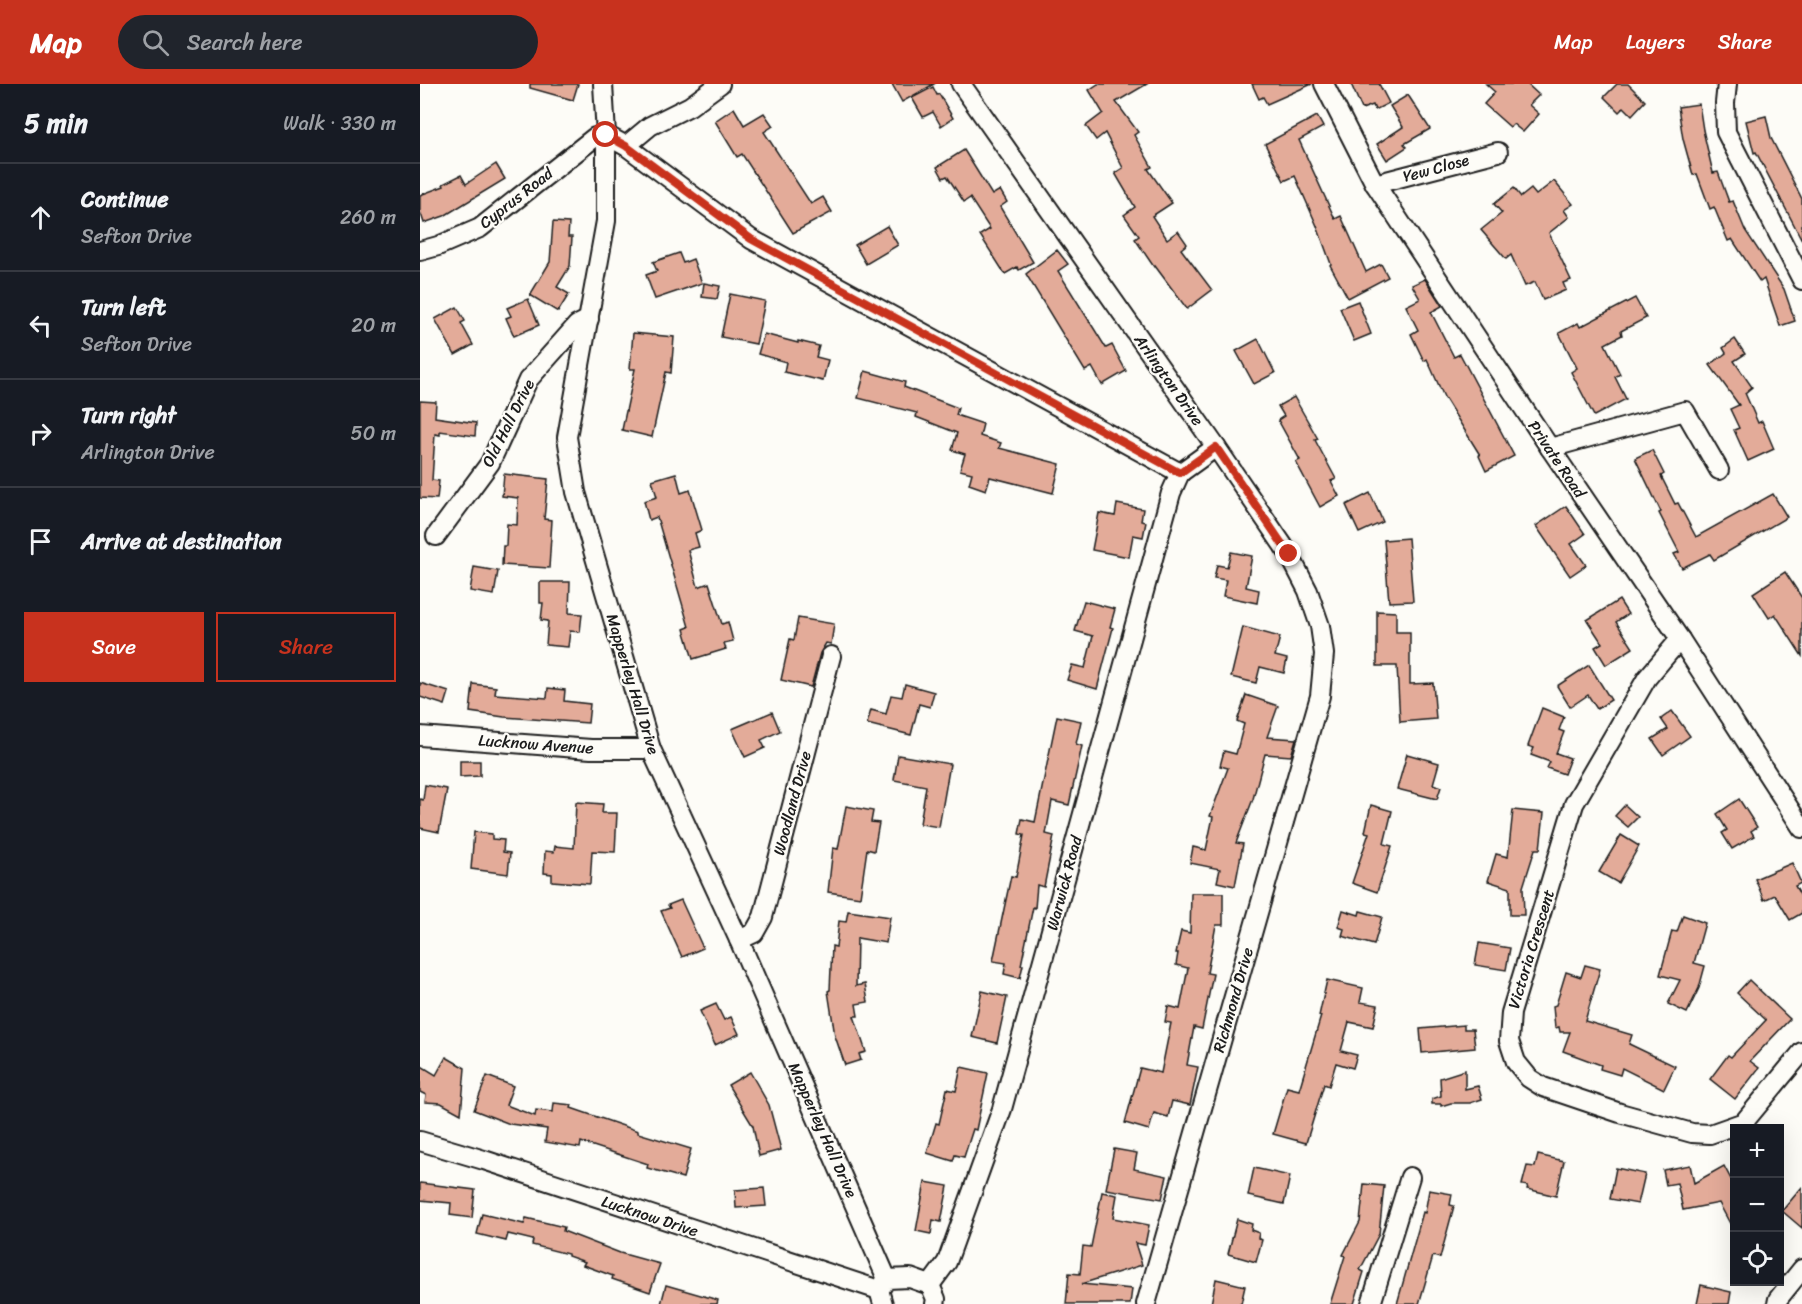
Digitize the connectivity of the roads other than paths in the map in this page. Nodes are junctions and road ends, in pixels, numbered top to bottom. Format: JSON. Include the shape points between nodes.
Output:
{"nodes":[{"id":1,"x":603,"y":84,"type":"edge"},
{"id":2,"x":720,"y":84,"type":"edge"},
{"id":3,"x":961,"y":84,"type":"edge"},
{"id":4,"x":1324,"y":84,"type":"edge"},
{"id":5,"x":1727,"y":84,"type":"edge"},
{"id":6,"x":606,"y":135,"type":"junction"},
{"id":7,"x":626,"y":146,"type":"junction"},
{"id":8,"x":1498,"y":152,"type":"dead end"},
{"id":9,"x":1375,"y":184,"type":"junction"},
{"id":10,"x":420,"y":251,"type":"edge"},
{"id":11,"x":1802,"y":280,"type":"edge"},
{"id":12,"x":589,"y":319,"type":"junction"},
{"id":13,"x":1216,"y":447,"type":"junction"},
{"id":14,"x":1550,"y":448,"type":"junction"},
{"id":15,"x":1719,"y":470,"type":"dead end"},
{"id":16,"x":1180,"y":473,"type":"junction"},
{"id":17,"x":436,"y":536,"type":"dead end"},
{"id":18,"x":1680,"y":639,"type":"junction"},
{"id":19,"x":831,"y":656,"type":"dead end"},
{"id":20,"x":1320,"y":696,"type":"joint"},
{"id":21,"x":420,"y":736,"type":"edge"},
{"id":22,"x":651,"y":749,"type":"junction"},
{"id":23,"x":1802,"y":828,"type":"edge"},
{"id":24,"x":739,"y":940,"type":"junction"},
{"id":25,"x":1802,"y":1052,"type":"edge"},
{"id":26,"x":420,"y":1141,"type":"edge"},
{"id":27,"x":1410,"y":1177,"type":"dead end"},
{"id":28,"x":1802,"y":1269,"type":"edge"},
{"id":29,"x":930,"y":1285,"type":"junction"},
{"id":30,"x":883,"y":1291,"type":"edge"},
{"id":31,"x":935,"y":1304,"type":"edge"},
{"id":32,"x":1146,"y":1304,"type":"edge"},
{"id":33,"x":1371,"y":1304,"type":"edge"},
{"id":34,"x":1777,"y":1304,"type":"edge"}],
"edges":[{"from":1,"to":6,"type":"street","name":"Mapperley Hall Drive"},
{"from":2,"to":7,"type":"street","via":[[690,106],[650,126]]},
{"from":3,"to":13,"type":"street","name":"Arlington Drive"},
{"from":4,"to":9,"type":"street","name":"Private Road"},
{"from":5,"to":11,"type":"street","via":[[1726,132]]},
{"from":6,"to":7,"type":"street"},
{"from":6,"to":10,"type":"street","name":"Cyprus Road","via":[[595,137],[480,228]]},
{"from":6,"to":12,"type":"street","name":"Mapperley Hall Drive","via":[[606,221]]},
{"from":7,"to":16,"type":"street","via":[[751,239]]},
{"from":8,"to":9,"type":"street","name":"Yew Close"},
{"from":9,"to":14,"type":"street","name":"Private Road"},
{"from":12,"to":17,"type":"street","name":"Old Hall Drive","via":[[577,325],[528,380],[490,463]]},
{"from":12,"to":22,"type":"street","name":"Mapperley Hall Drive","via":[[567,437],[576,492]]},
{"from":13,"to":16,"type":"street"},
{"from":13,"to":20,"type":"street","name":"Arlington Drive","via":[[1289,554],[1308,591],[1320,626],[1324,654]]},
{"from":14,"to":15,"type":"street","via":[[1685,411]]},
{"from":14,"to":18,"type":"street","name":"Private Road"},
{"from":16,"to":29,"type":"street","name":"Warwick Road","via":[[1171,492],[1002,1109],[947,1262]]},
{"from":18,"to":23,"type":"street","name":"Private Road"},
{"from":18,"to":25,"type":"street","name":"Victoria Crescent","via":[[1647,678],[1574,804],[1511,1013],[1509,1041],[1516,1062],[1543,1087],[1620,1113],[1692,1133],[1710,1134],[1744,1122]]},
{"from":19,"to":24,"type":"street","name":"Woodland Drive","via":[[763,917],[754,933]]},
{"from":20,"to":32,"type":"street","name":"Richmond Drive"},
{"from":21,"to":22,"type":"street","name":"Lucknow Avenue"},
{"from":22,"to":24,"type":"street","name":"Mapperley Hall Drive"},
{"from":24,"to":30,"type":"street","name":"Mapperley Hall Drive"},
{"from":26,"to":30,"type":"street","name":"Lucknow Drive"},
{"from":27,"to":33,"type":"street"},
{"from":28,"to":34,"type":"street"},
{"from":29,"to":30,"type":"street","name":"Lucknow Drive","via":[[910,1278]]},
{"from":29,"to":31,"type":"street"}]}
